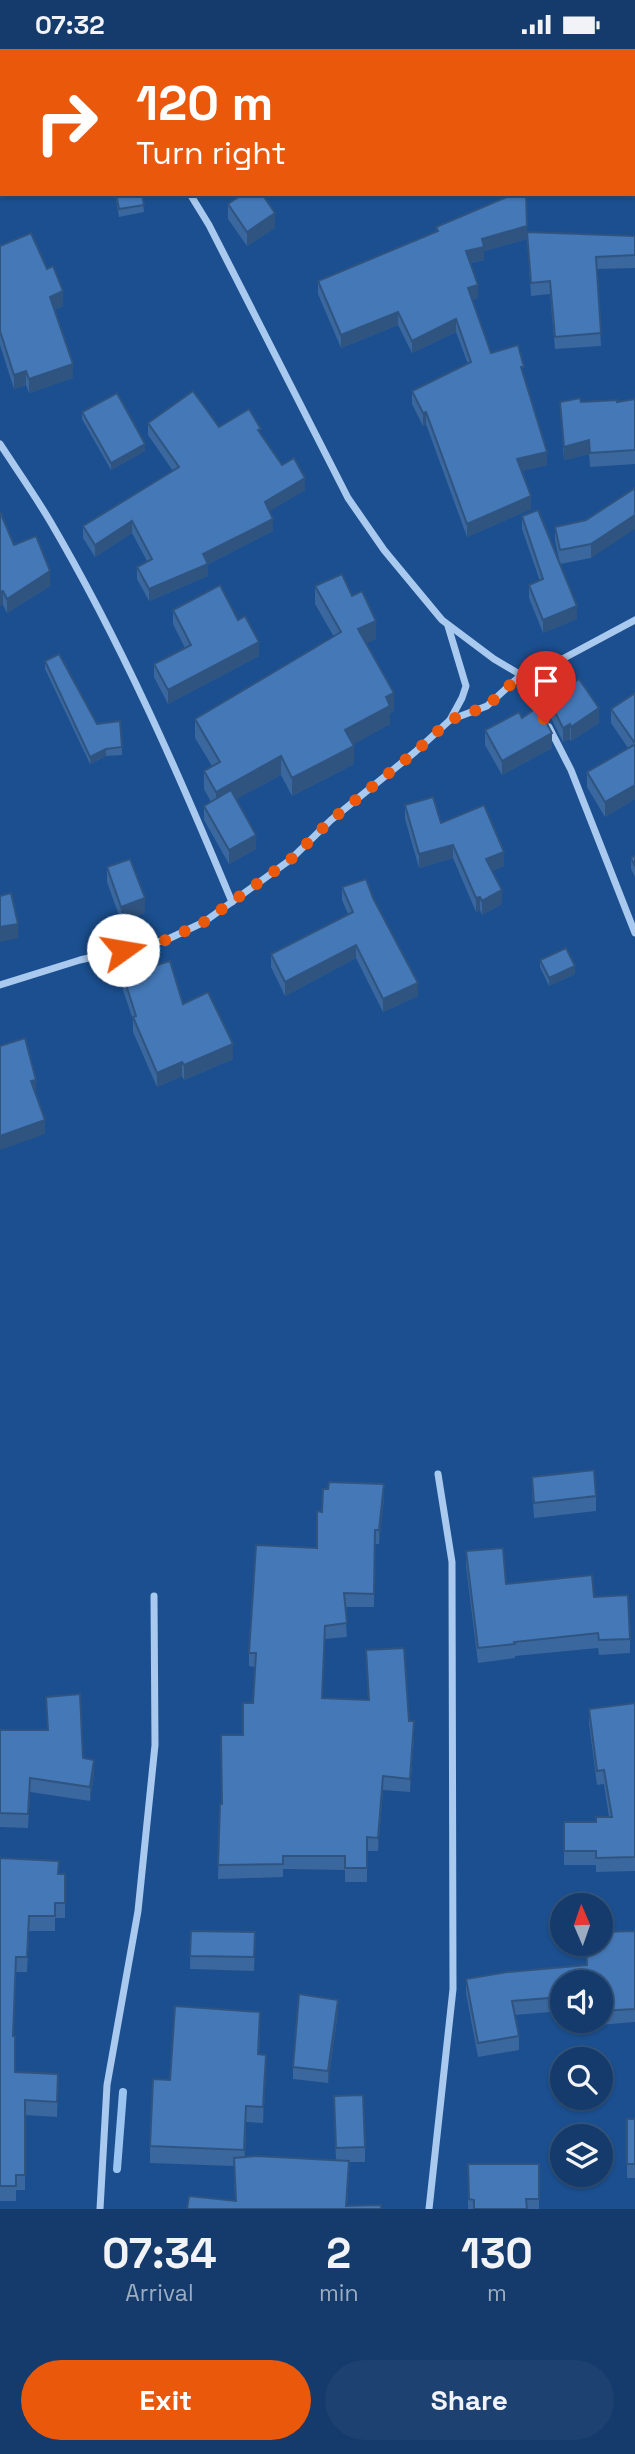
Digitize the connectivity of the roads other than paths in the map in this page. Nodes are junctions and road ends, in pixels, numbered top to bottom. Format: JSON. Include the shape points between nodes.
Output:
{"nodes":[{"id":1,"x":191,"y":196,"type":"edge"},
{"id":2,"x":0,"y":444,"type":"edge"},
{"id":3,"x":635,"y":620,"type":"edge"},
{"id":4,"x":448,"y":625,"type":"junction"},
{"id":5,"x":521,"y":675,"type":"junction"},
{"id":6,"x":450,"y":720,"type":"junction"},
{"id":7,"x":232,"y":902,"type":"junction"},
{"id":8,"x":635,"y":933,"type":"edge"},
{"id":9,"x":0,"y":985,"type":"edge"},
{"id":10,"x":439,"y":1474,"type":"dead end"},
{"id":11,"x":154,"y":1596,"type":"dead end"},
{"id":12,"x":100,"y":2209,"type":"edge"},
{"id":13,"x":429,"y":2209,"type":"edge"}],
"edges":[{"from":1,"to":4,"type":"street","via":[[348,498],[384,550]]},
{"from":2,"to":7,"type":"street","via":[[49,520],[115,643],[176,768]]},
{"from":3,"to":5,"type":"street","via":[[553,664]]},
{"from":4,"to":5,"type":"street"},
{"from":4,"to":6,"type":"street","via":[[466,687]]},
{"from":5,"to":6,"type":"street","via":[[487,706]]},
{"from":5,"to":8,"type":"street","via":[[572,770]]},
{"from":6,"to":7,"type":"street","via":[[290,860]]},
{"from":7,"to":9,"type":"street","via":[[166,940]]},
{"from":10,"to":13,"type":"street","via":[[452,1563],[453,1989]]},
{"from":11,"to":12,"type":"street","via":[[155,1745],[138,1911],[107,2085]]}]}
